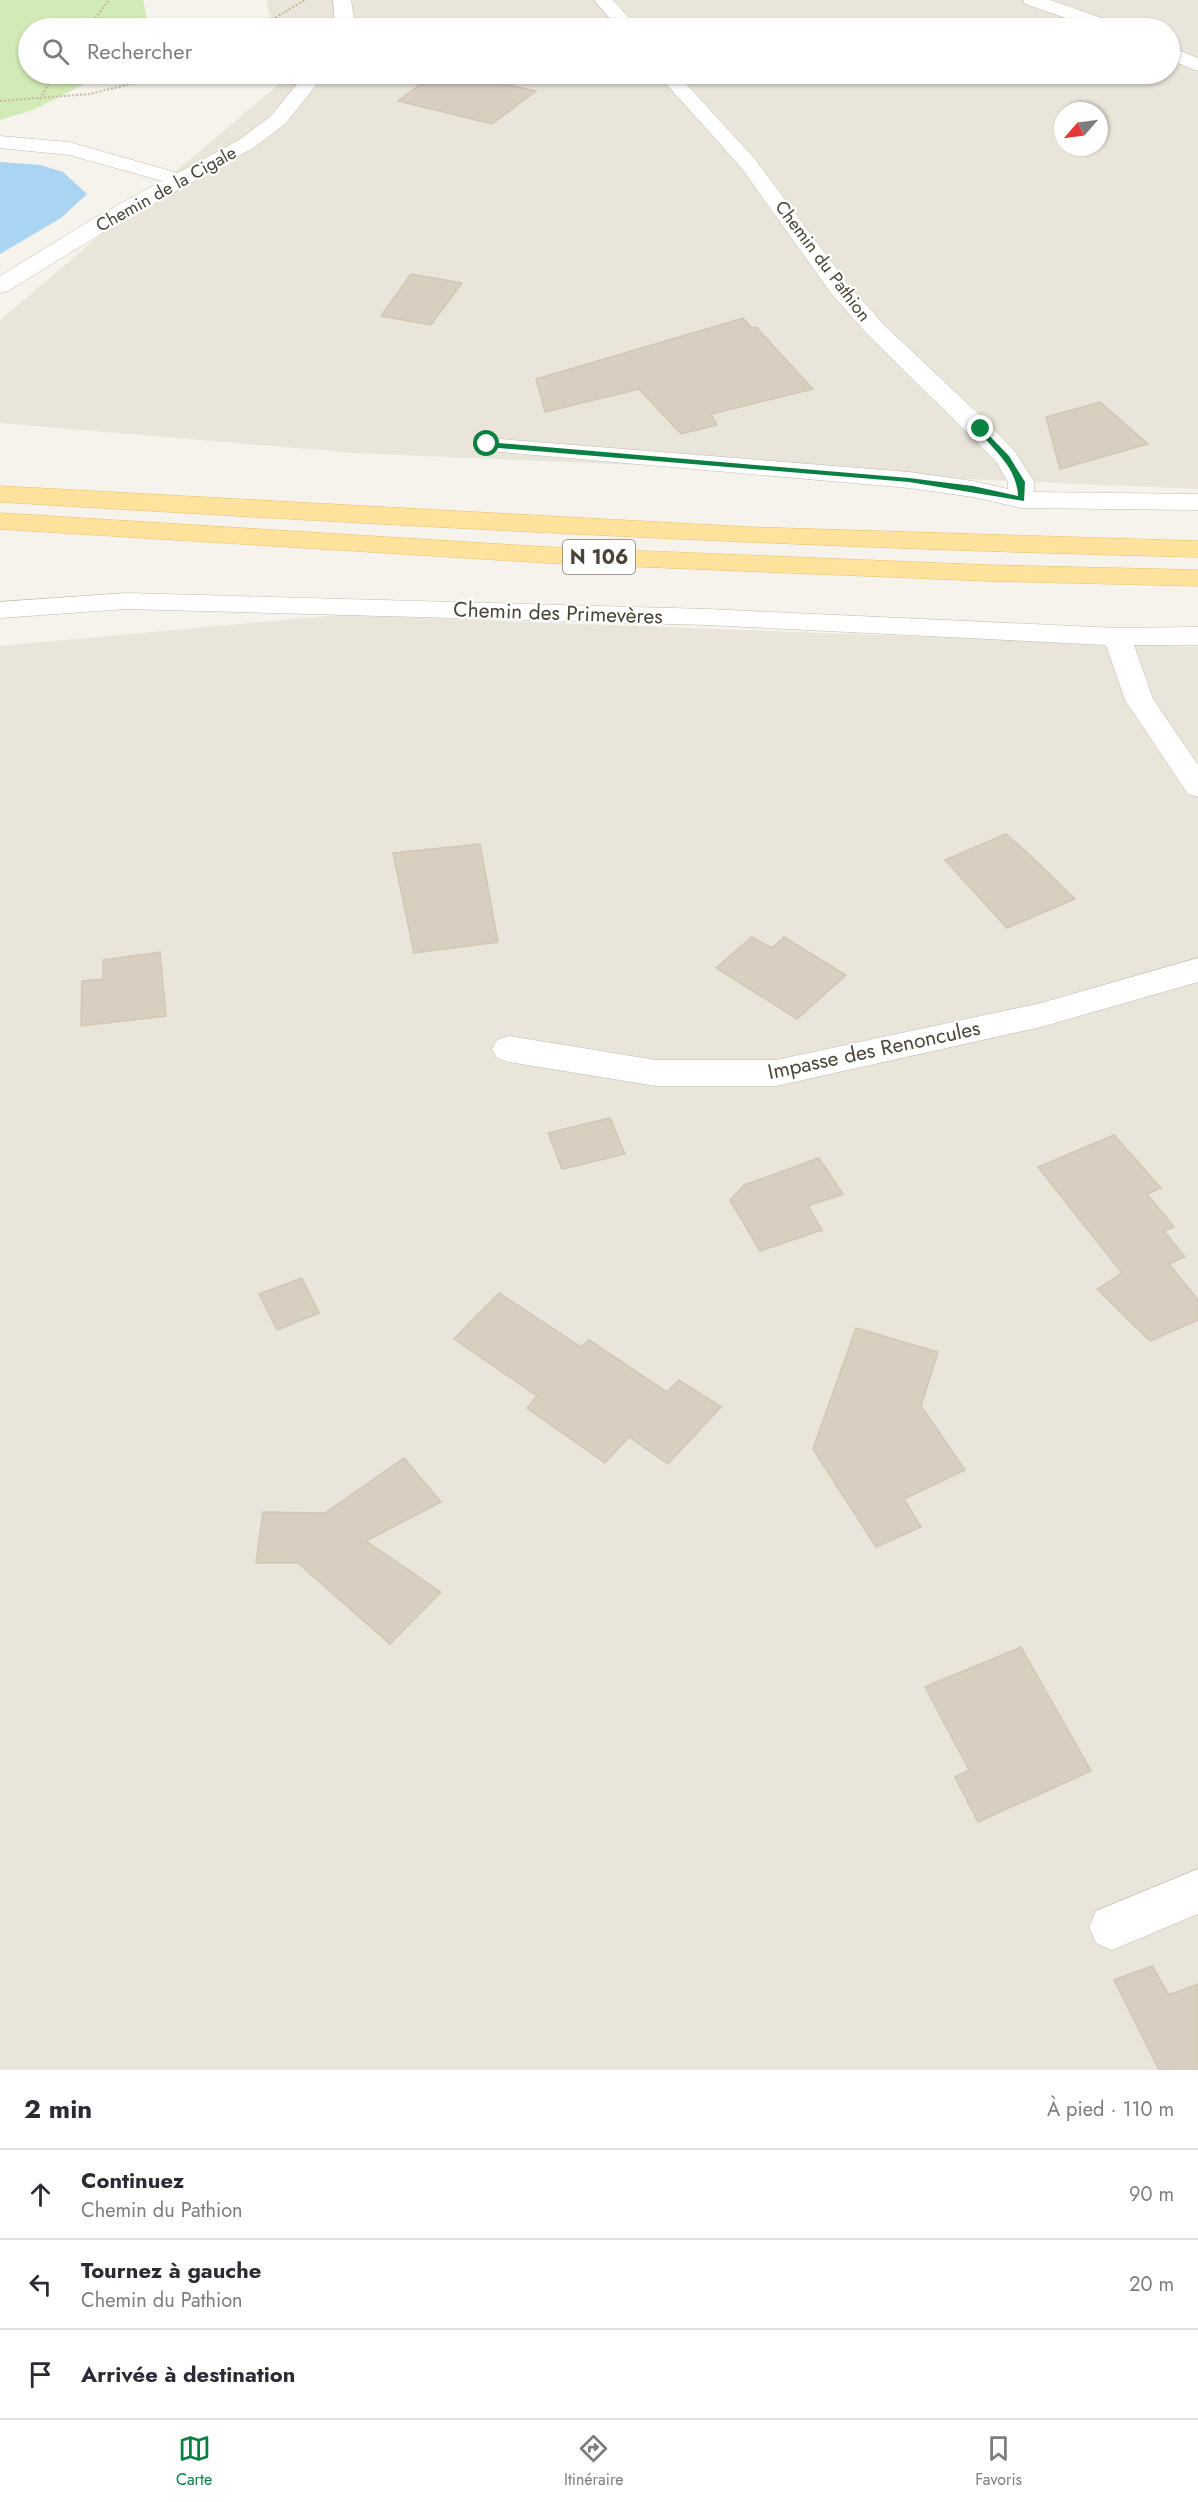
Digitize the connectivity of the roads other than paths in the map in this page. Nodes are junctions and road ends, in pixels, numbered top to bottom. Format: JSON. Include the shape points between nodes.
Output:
{"nodes":[{"id":1,"x":342,"y":0,"type":"edge"},
{"id":2,"x":603,"y":0,"type":"edge"},
{"id":3,"x":1032,"y":0,"type":"edge"},
{"id":4,"x":344,"y":18,"type":"edge"},
{"id":5,"x":618,"y":18,"type":"edge"},
{"id":6,"x":1083,"y":18,"type":"edge"},
{"id":7,"x":1180,"y":57,"type":"edge"},
{"id":8,"x":1198,"y":65,"type":"edge"},
{"id":9,"x":307,"y":84,"type":"edge"},
{"id":10,"x":676,"y":84,"type":"edge"},
{"id":11,"x":0,"y":142,"type":"edge"},
{"id":12,"x":180,"y":180,"type":"junction"},
{"id":13,"x":0,"y":286,"type":"edge"},
{"id":14,"x":487,"y":444,"type":"dead end"},
{"id":15,"x":0,"y":494,"type":"edge"},
{"id":16,"x":1022,"y":500,"type":"junction"},
{"id":17,"x":1198,"y":502,"type":"edge"},
{"id":18,"x":0,"y":521,"type":"edge"},
{"id":19,"x":0,"y":537,"type":"edge"},
{"id":20,"x":1198,"y":549,"type":"edge"},
{"id":21,"x":456,"y":550,"type":"junction"},
{"id":22,"x":1198,"y":578,"type":"edge"},
{"id":23,"x":0,"y":610,"type":"edge"},
{"id":24,"x":1198,"y":636,"type":"edge"},
{"id":25,"x":1117,"y":637,"type":"junction"},
{"id":26,"x":1198,"y":787,"type":"edge"},
{"id":27,"x":1198,"y":970,"type":"edge"},
{"id":28,"x":509,"y":1049,"type":"dead end"},
{"id":29,"x":1198,"y":1891,"type":"edge"},
{"id":30,"x":1112,"y":1927,"type":"dead end"}],
"edges":[{"from":1,"to":4,"type":"street"},
{"from":2,"to":5,"type":"street"},
{"from":3,"to":6,"type":"street"},
{"from":7,"to":8,"type":"street"},
{"from":9,"to":12,"type":"street","name":"Chemin de la Cigale","via":[[278,120],[246,144]]},
{"from":10,"to":16,"type":"street","name":"Chemin du Pathion","via":[[747,162],[839,288],[876,330],[1006,457],[1021,482]]},
{"from":11,"to":12,"type":"street","via":[[45,143],[85,150]]},
{"from":12,"to":13,"type":"street","name":"Chemin de la Cigale"},
{"from":14,"to":16,"type":"street","via":[[909,480]]},
{"from":15,"to":20,"type":"main road","number":"N 106","via":[[535,526],[988,545]]},
{"from":16,"to":17,"type":"street"},
{"from":18,"to":21,"type":"main road","number":"N 106"},
{"from":19,"to":21,"type":"main road"},
{"from":21,"to":22,"type":"main road","number":"N 106"},
{"from":23,"to":25,"type":"street","name":"Chemin des Primevères","via":[[126,601],[707,617]]},
{"from":24,"to":25,"type":"street","name":"Chemin des Primevères"},
{"from":25,"to":26,"type":"street","via":[[1139,700]]},
{"from":27,"to":28,"type":"street","name":"Impasse des Renoncules","via":[[1041,1015],[776,1073],[656,1073]]},
{"from":29,"to":30,"type":"street"}]}
